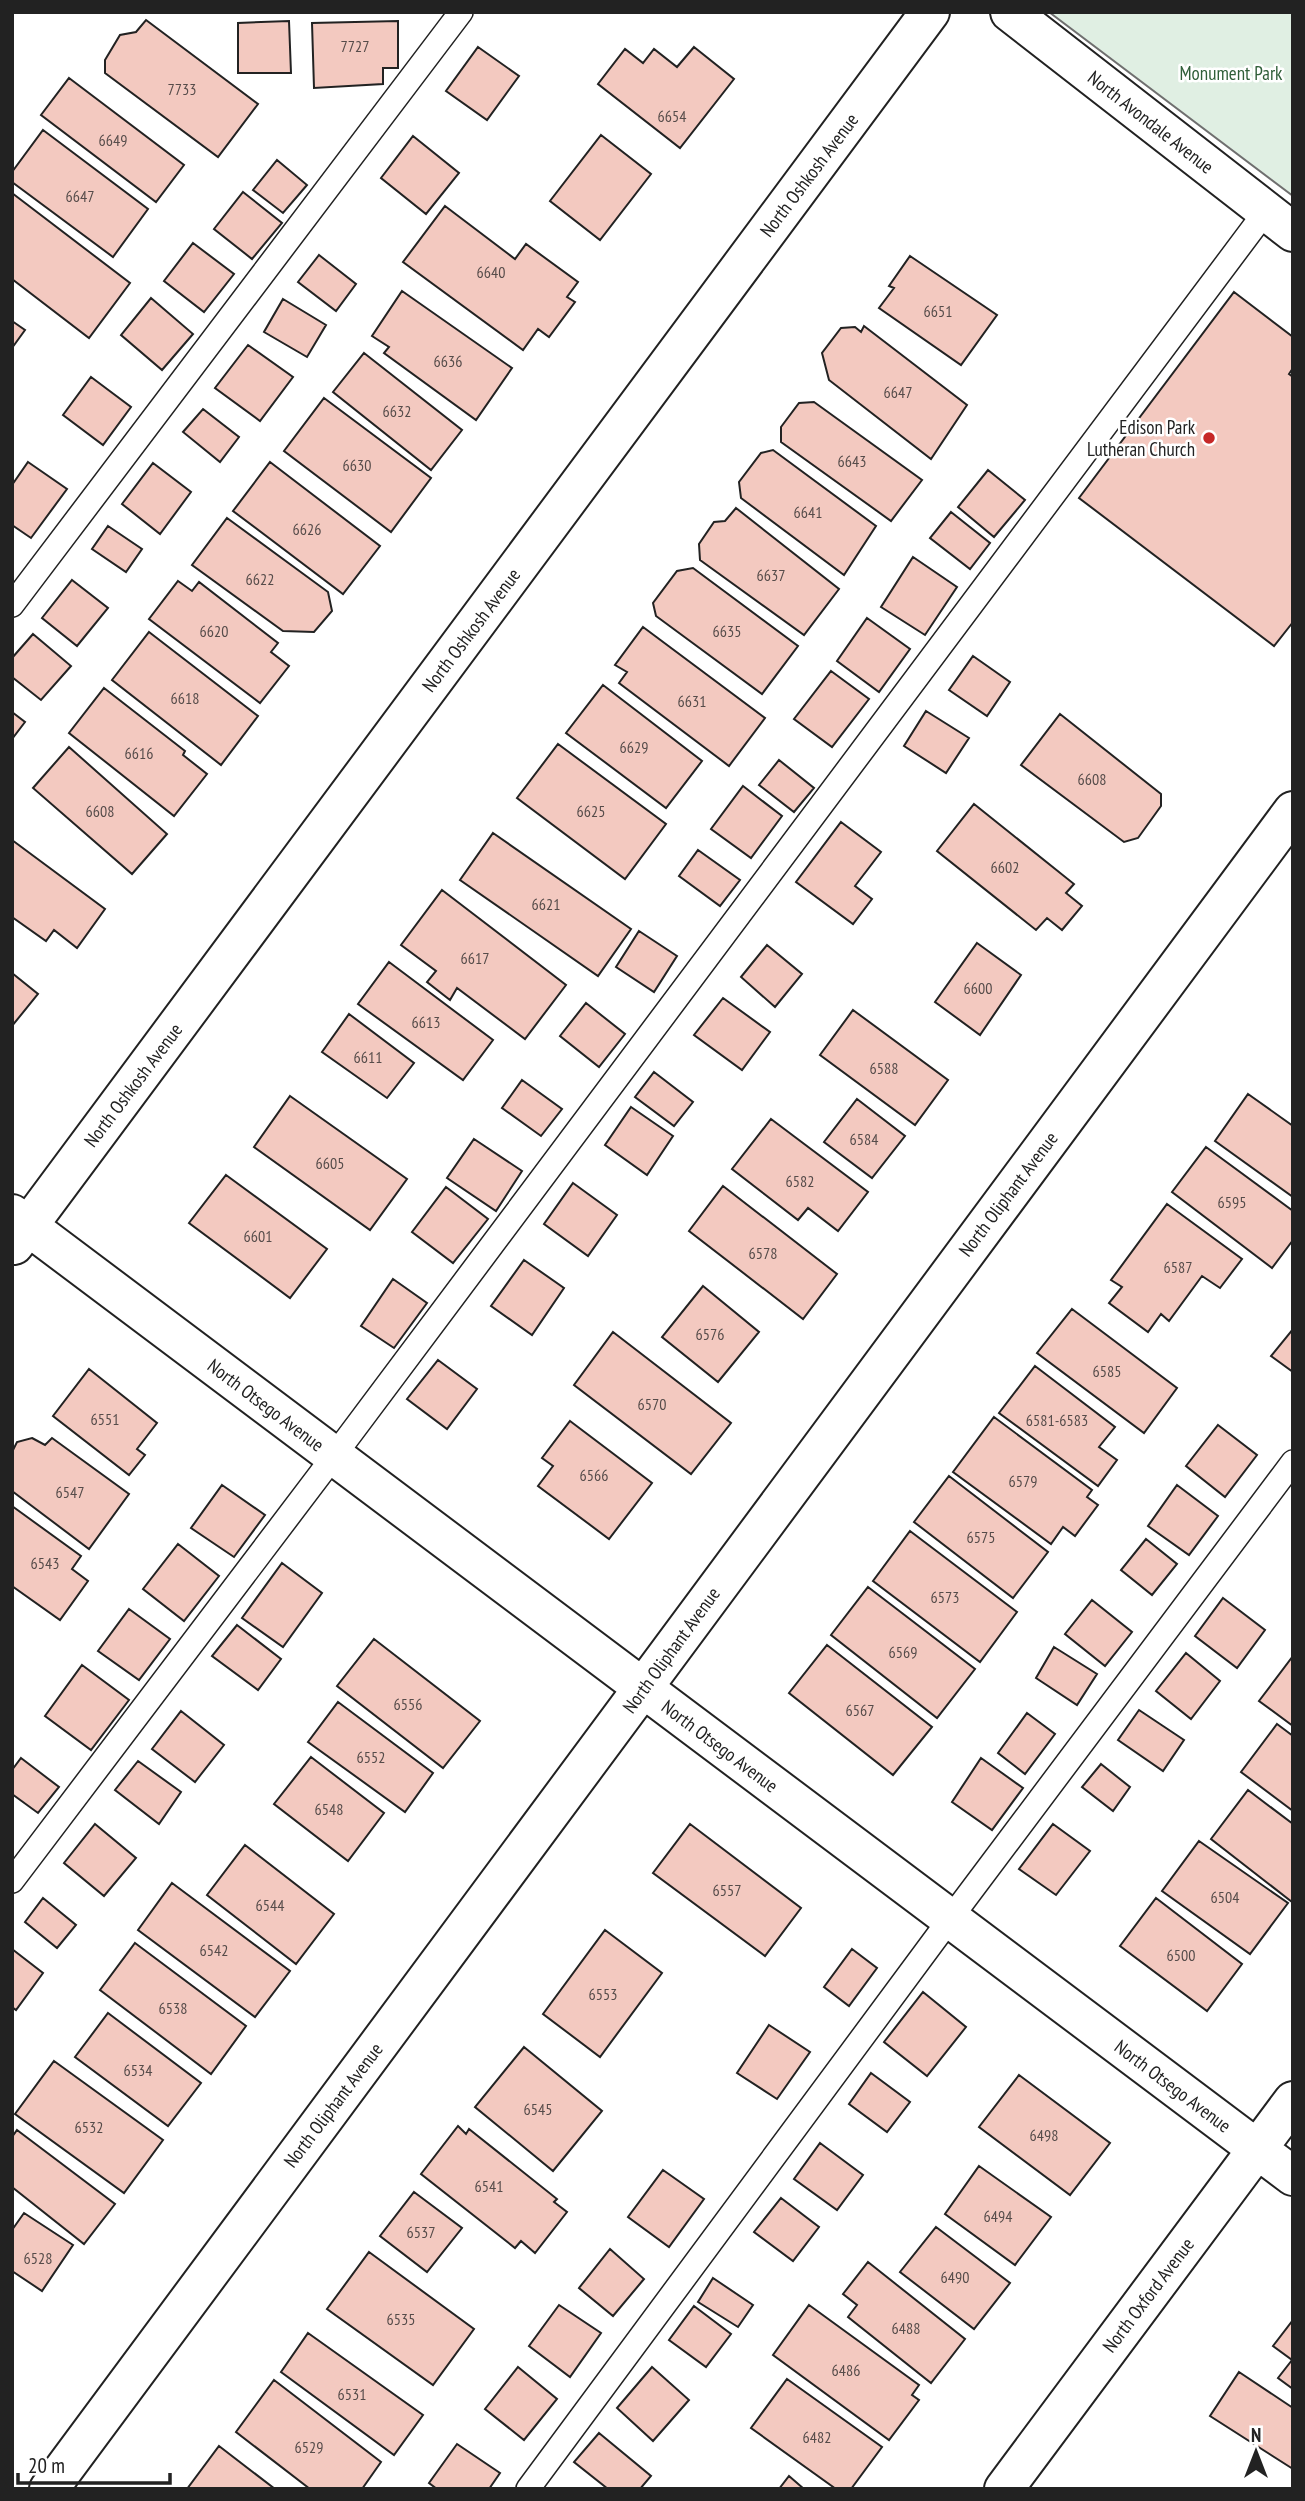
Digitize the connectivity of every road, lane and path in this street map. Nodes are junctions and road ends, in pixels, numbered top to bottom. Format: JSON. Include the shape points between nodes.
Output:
{"nodes":[{"id":1,"x":461,"y":12,"type":"edge"},
{"id":2,"x":930,"y":12,"type":"edge"},
{"id":3,"x":1010,"y":12,"type":"edge"},
{"id":4,"x":1279,"y":221,"type":"edge"},
{"id":5,"x":12,"y":605,"type":"edge"},
{"id":6,"x":1293,"y":811,"type":"edge"},
{"id":7,"x":18,"y":1229,"type":"edge"},
{"id":8,"x":334,"y":1456,"type":"junction"},
{"id":9,"x":1293,"y":1462,"type":"edge"},
{"id":10,"x":643,"y":1688,"type":"junction"},
{"id":11,"x":12,"y":1881,"type":"edge"},
{"id":12,"x":950,"y":1919,"type":"junction"},
{"id":13,"x":1293,"y":2101,"type":"edge"},
{"id":14,"x":1256,"y":2149,"type":"junction"},
{"id":15,"x":1293,"y":2176,"type":"edge"},
{"id":16,"x":49,"y":2489,"type":"edge"},
{"id":17,"x":528,"y":2489,"type":"edge"},
{"id":18,"x":1004,"y":2489,"type":"edge"}],
"edges":[{"from":1,"to":5,"type":"lane"},
{"from":2,"to":7,"type":"street","name":"North Oshkosh Avenue"},
{"from":3,"to":4,"type":"street","name":"North Avondale Avenue"},
{"from":4,"to":8,"type":"lane"},
{"from":6,"to":10,"type":"street","name":"North Oliphant Avenue"},
{"from":7,"to":8,"type":"street","name":"North Otsego Avenue"},
{"from":8,"to":10,"type":"street","name":"North Otsego Avenue"},
{"from":8,"to":11,"type":"lane"},
{"from":9,"to":12,"type":"lane"},
{"from":10,"to":12,"type":"street","name":"North Otsego Avenue"},
{"from":10,"to":16,"type":"street","name":"North Oliphant Avenue"},
{"from":12,"to":14,"type":"street","name":"North Otsego Avenue"},
{"from":12,"to":17,"type":"lane"},
{"from":13,"to":14,"type":"street","name":"North Oxford Avenue"},
{"from":14,"to":15,"type":"street","name":"North Otsego Avenue"},
{"from":14,"to":18,"type":"street","name":"North Oxford Avenue"}]}
